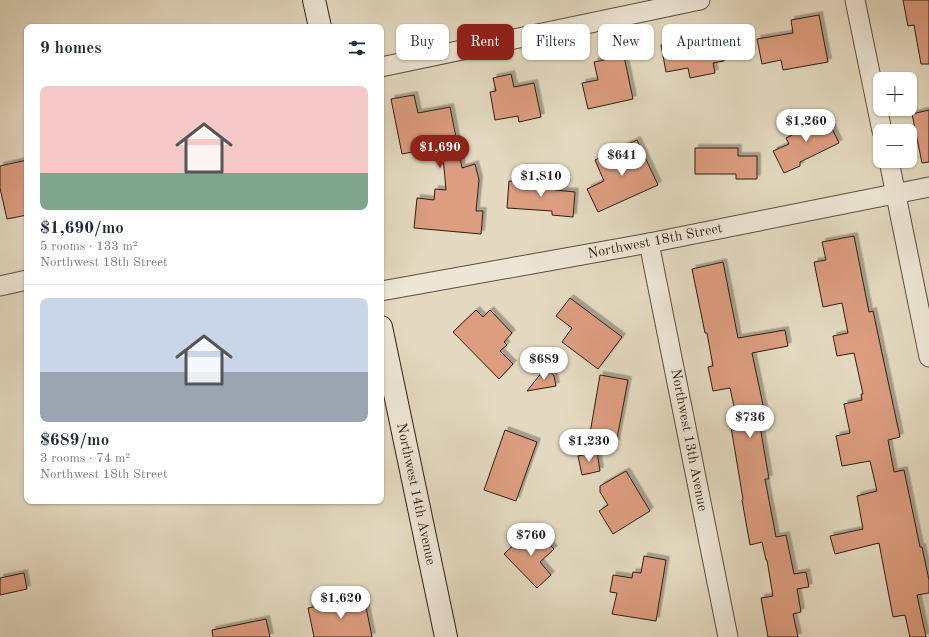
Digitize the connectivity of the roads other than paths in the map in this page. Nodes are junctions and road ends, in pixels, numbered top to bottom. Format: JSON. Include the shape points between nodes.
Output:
{"nodes":[{"id":1,"x":314,"y":0,"type":"edge"},
{"id":2,"x":700,"y":0,"type":"edge"},
{"id":3,"x":855,"y":0,"type":"edge"},
{"id":4,"x":319,"y":24,"type":"edge"},
{"id":5,"x":384,"y":66,"type":"edge"},
{"id":6,"x":881,"y":124,"type":"edge"},
{"id":7,"x":891,"y":168,"type":"edge"},
{"id":8,"x":929,"y":187,"type":"edge"},
{"id":9,"x":896,"y":193,"type":"junction"},
{"id":10,"x":649,"y":243,"type":"junction"},
{"id":11,"x":24,"y":281,"type":"edge"},
{"id":12,"x":0,"y":286,"type":"edge"},
{"id":13,"x":384,"y":290,"type":"edge"},
{"id":14,"x":384,"y":341,"type":"edge"},
{"id":15,"x":929,"y":357,"type":"edge"},
{"id":16,"x":446,"y":637,"type":"edge"},
{"id":17,"x":728,"y":637,"type":"edge"}],
"edges":[{"from":1,"to":4,"type":"street"},
{"from":2,"to":5,"type":"street"},
{"from":3,"to":6,"type":"street"},
{"from":7,"to":9,"type":"street"},
{"from":8,"to":9,"type":"street","name":"Northwest 18th Street"},
{"from":9,"to":10,"type":"street","name":"Northwest 18th Street"},
{"from":9,"to":15,"type":"street"},
{"from":10,"to":13,"type":"street","name":"Northwest 18th Street"},
{"from":10,"to":17,"type":"street","name":"Northwest 13th Avenue"},
{"from":11,"to":12,"type":"street"},
{"from":14,"to":16,"type":"street","name":"Northwest 14th Avenue"}]}
